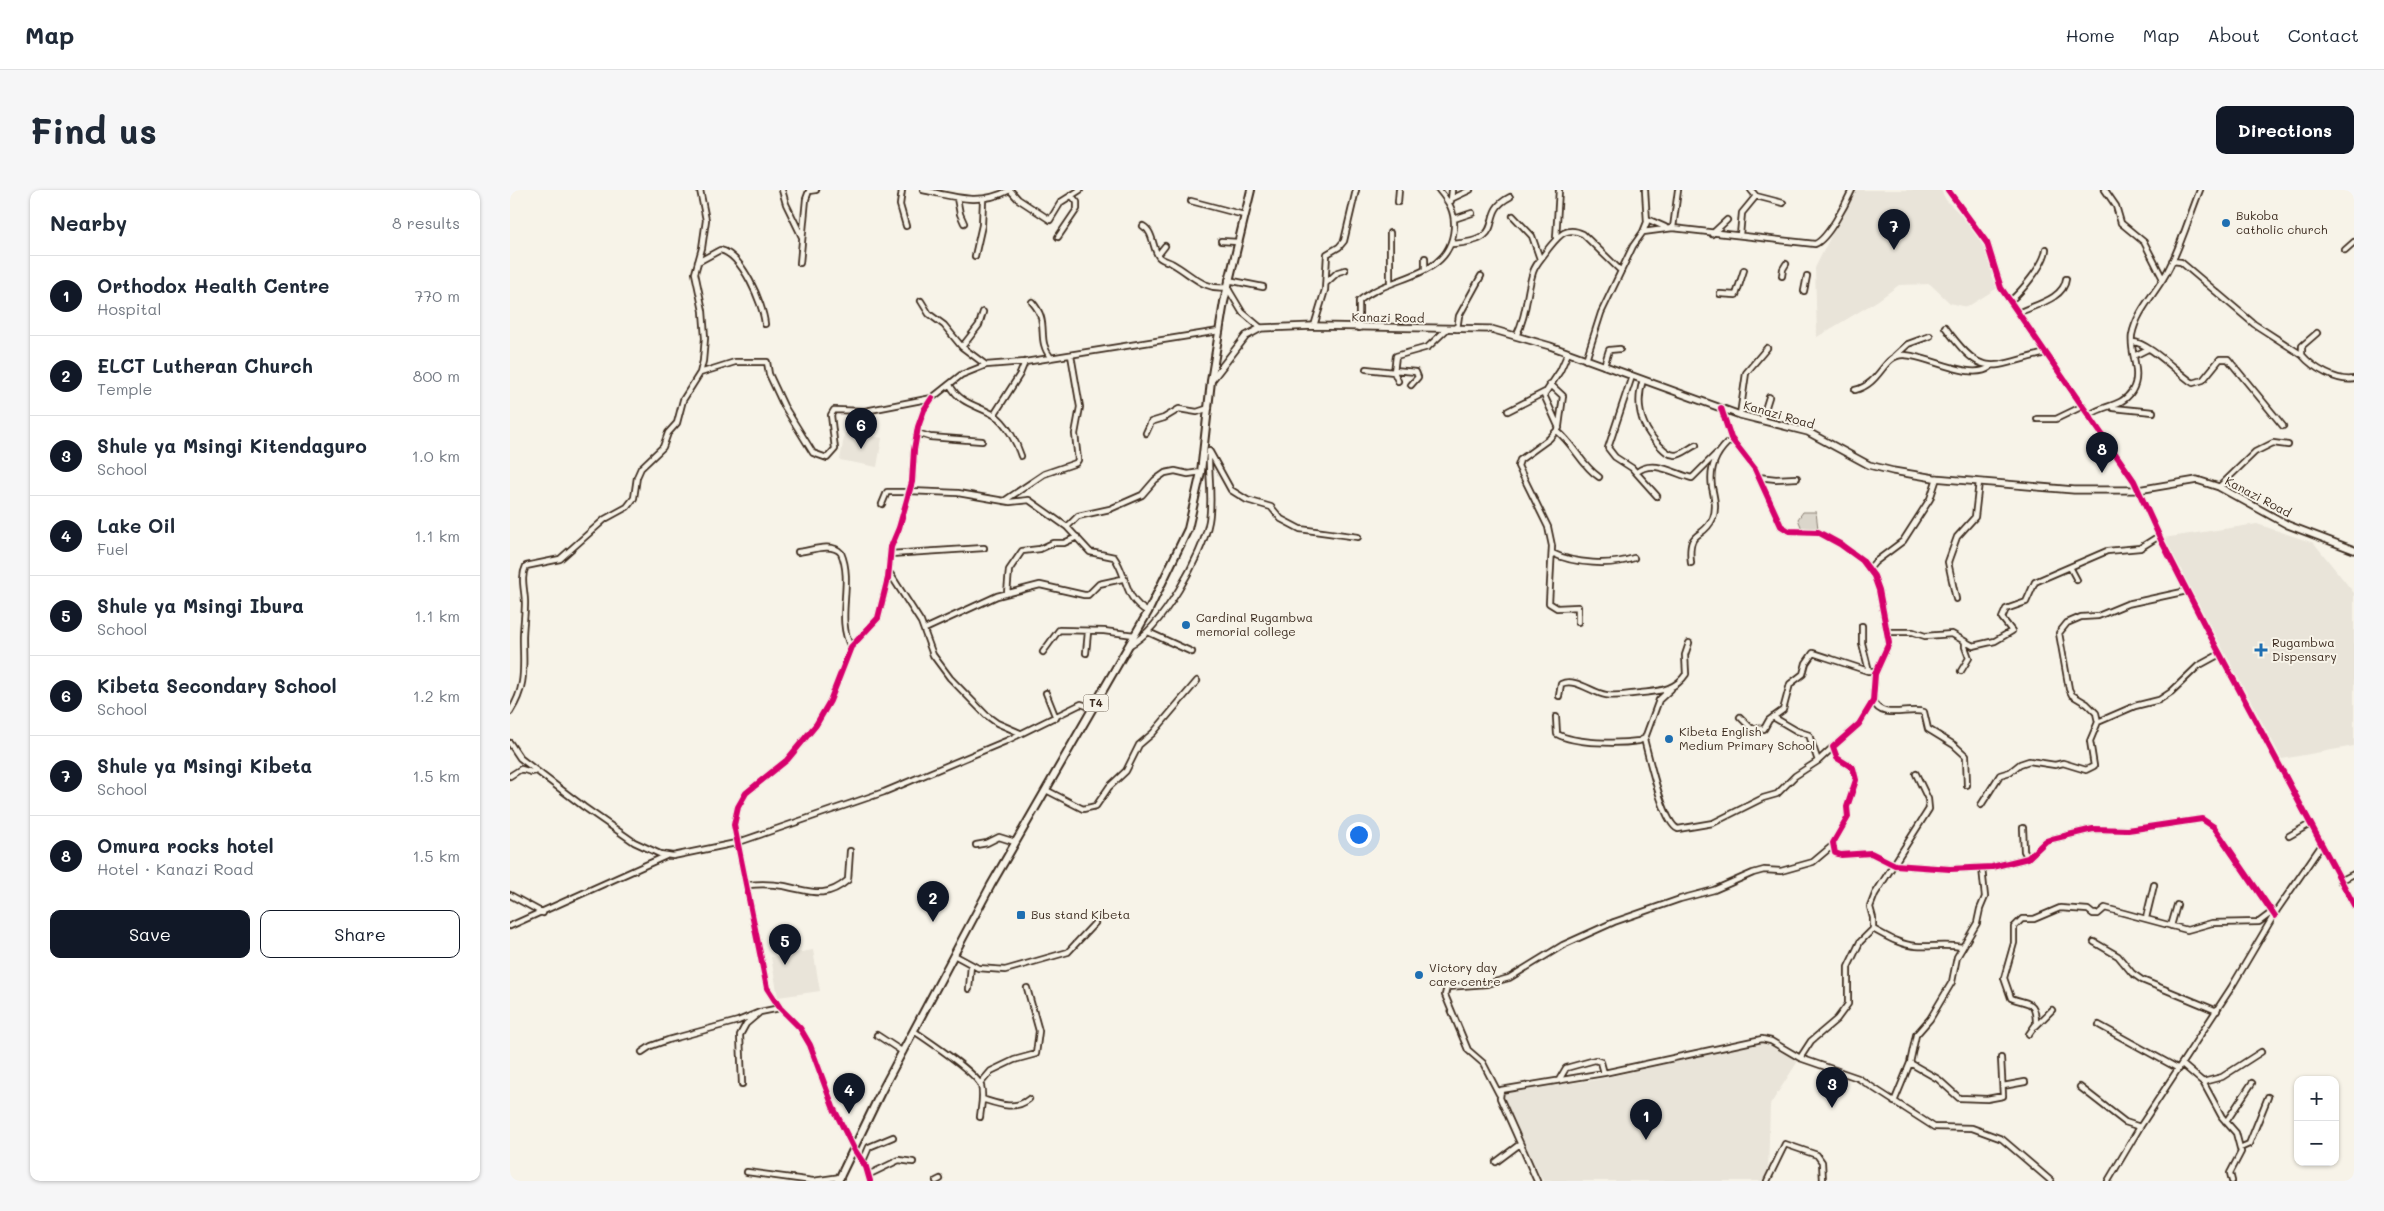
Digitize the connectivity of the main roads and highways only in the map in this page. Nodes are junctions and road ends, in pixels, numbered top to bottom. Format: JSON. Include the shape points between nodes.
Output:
{"nodes":[{"id":1,"x":1251,"y":190,"type":"edge"},
{"id":2,"x":1211,"y":381,"type":"junction"},
{"id":3,"x":2354,"y":550,"type":"edge"},
{"id":4,"x":840,"y":1179,"type":"edge"}],
"edges":[{"from":1,"to":2,"type":"highway","number":"T4","via":[[1227,283]]},
{"from":2,"to":3,"type":"main road","name":"Kanazi Road","via":[[1246,336],[1261,328],[1491,329],[1740,415],[1808,432],[1869,465],[1893,472],[2074,490],[2138,490],[2186,480],[2206,482],[2288,525]]},
{"from":2,"to":4,"type":"highway","number":"T4","via":[[1207,449],[1188,528],[1148,612],[954,955]]}]}
